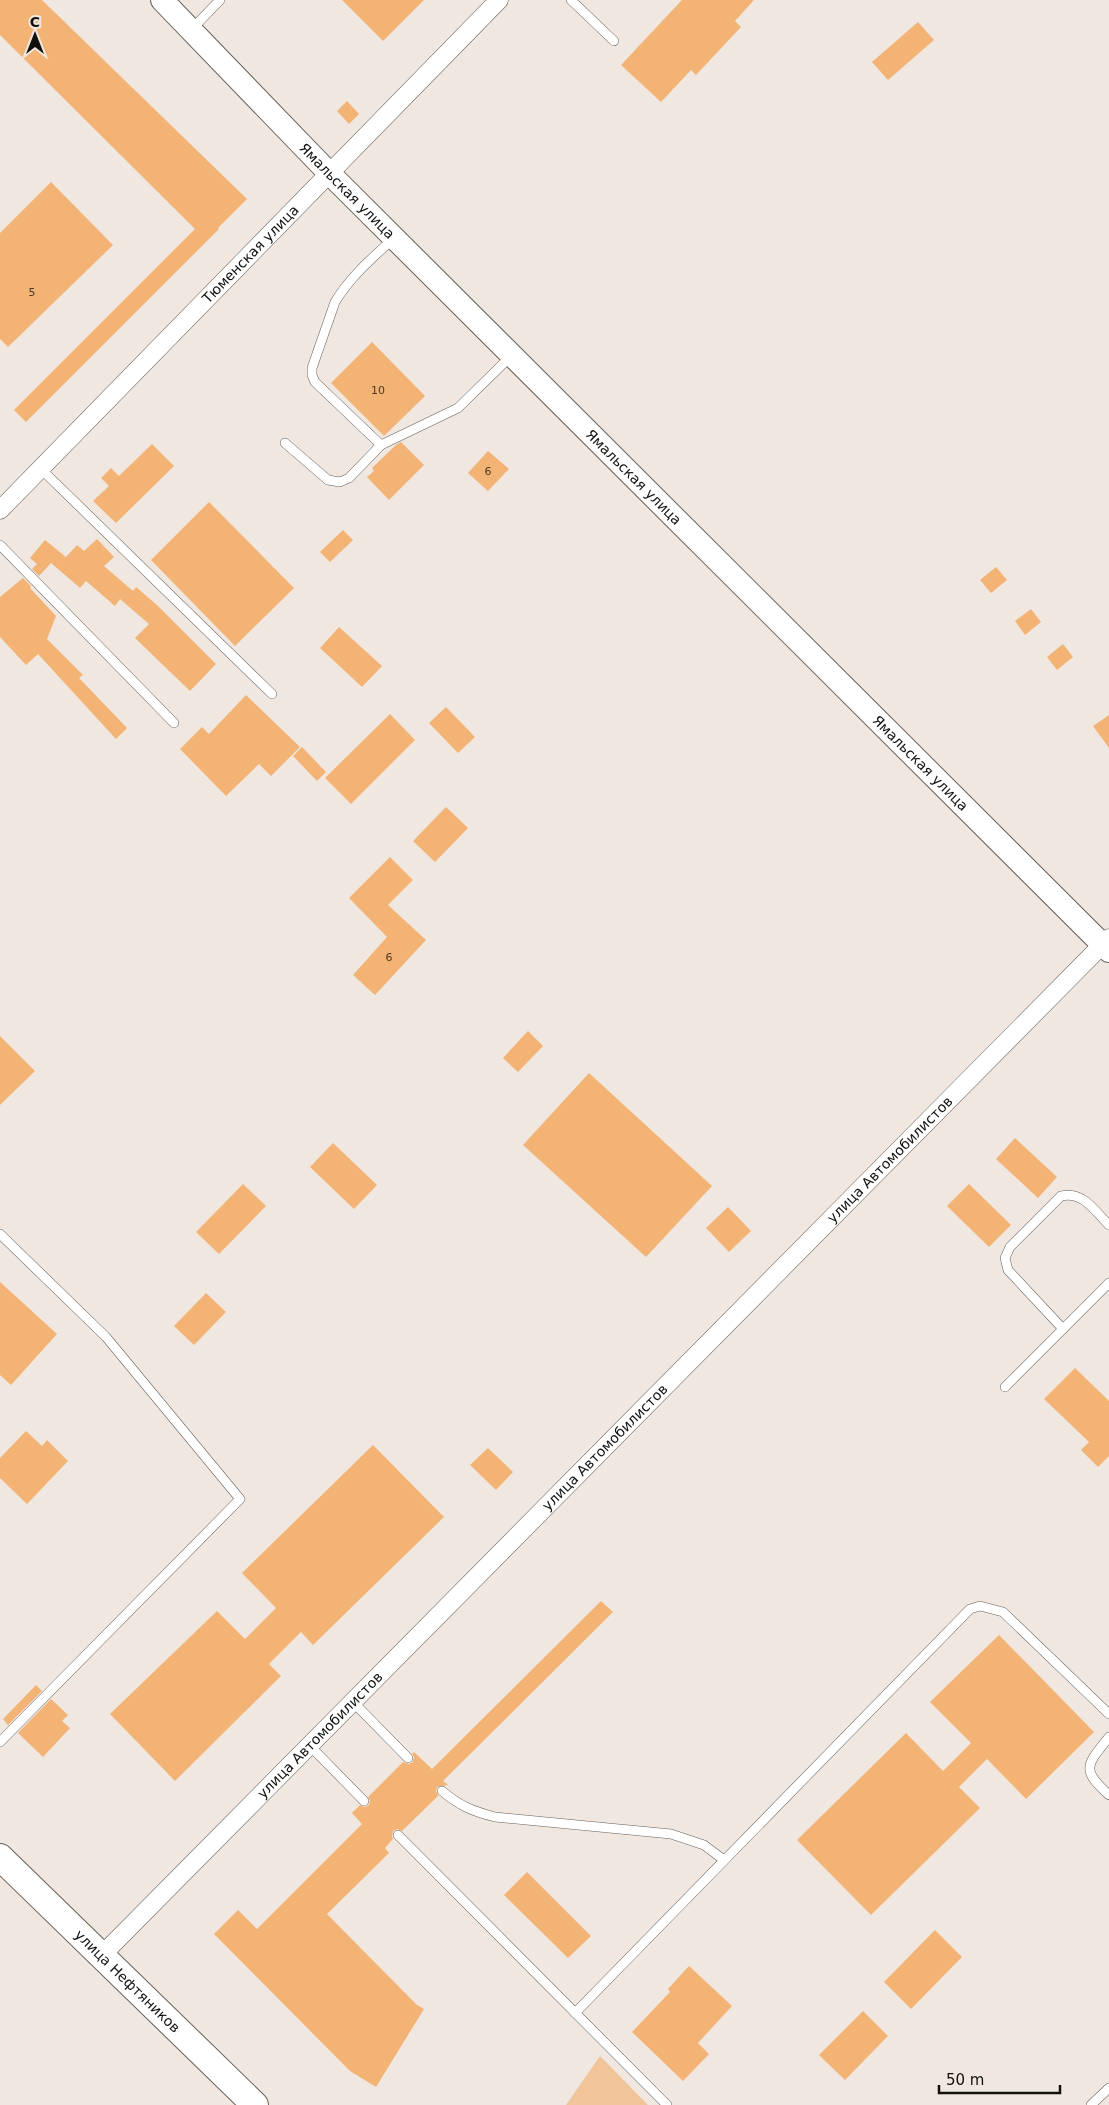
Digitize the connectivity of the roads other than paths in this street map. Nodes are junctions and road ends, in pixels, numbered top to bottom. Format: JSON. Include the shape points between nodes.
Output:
{"nodes":[{"id":1,"x":162,"y":0,"type":"edge"},
{"id":2,"x":220,"y":0,"type":"edge"},
{"id":3,"x":499,"y":0,"type":"edge"},
{"id":4,"x":571,"y":0,"type":"edge"},
{"id":5,"x":191,"y":30,"type":"junction"},
{"id":6,"x":614,"y":41,"type":"dead end"},
{"id":7,"x":329,"y":173,"type":"junction"},
{"id":8,"x":394,"y":238,"type":"junction"},
{"id":9,"x":511,"y":356,"type":"junction"},
{"id":10,"x":285,"y":443,"type":"dead end"},
{"id":11,"x":381,"y":446,"type":"junction"},
{"id":12,"x":41,"y":469,"type":"junction"},
{"id":13,"x":0,"y":510,"type":"edge"},
{"id":14,"x":0,"y":545,"type":"edge"},
{"id":15,"x":272,"y":694,"type":"dead end"},
{"id":16,"x":174,"y":723,"type":"dead end"},
{"id":17,"x":1107,"y":945,"type":"edge"},
{"id":18,"x":1109,"y":1225,"type":"edge"},
{"id":19,"x":0,"y":1234,"type":"edge"},
{"id":20,"x":1109,"y":1283,"type":"edge"},
{"id":21,"x":1063,"y":1329,"type":"junction"},
{"id":22,"x":1005,"y":1387,"type":"dead end"},
{"id":23,"x":353,"y":1702,"type":"junction"},
{"id":24,"x":1109,"y":1714,"type":"edge"},
{"id":25,"x":1109,"y":1737,"type":"edge"},
{"id":26,"x":0,"y":1742,"type":"edge"},
{"id":27,"x":310,"y":1746,"type":"junction"},
{"id":28,"x":408,"y":1758,"type":"dead end"},
{"id":29,"x":442,"y":1791,"type":"dead end"},
{"id":30,"x":1109,"y":1795,"type":"edge"},
{"id":31,"x":364,"y":1801,"type":"dead end"},
{"id":32,"x":398,"y":1835,"type":"dead end"},
{"id":33,"x":0,"y":1857,"type":"edge"},
{"id":34,"x":724,"y":1860,"type":"junction"},
{"id":35,"x":101,"y":1956,"type":"junction"},
{"id":36,"x":575,"y":2013,"type":"junction"},
{"id":37,"x":1109,"y":2088,"type":"edge"},
{"id":38,"x":255,"y":2105,"type":"edge"},
{"id":39,"x":667,"y":2105,"type":"edge"},
{"id":40,"x":1091,"y":2105,"type":"edge"}],
"edges":[{"from":1,"to":5,"type":"street","name":"Ямальская улица"},
{"from":2,"to":5,"type":"lane"},
{"from":3,"to":7,"type":"street","name":"Тюменская улица"},
{"from":4,"to":6,"type":"lane"},
{"from":5,"to":7,"type":"street","name":"Ямальская улица"},
{"from":7,"to":8,"type":"street","name":"Ямальская улица"},
{"from":7,"to":12,"type":"street","name":"Тюменская улица"},
{"from":8,"to":9,"type":"street","name":"Ямальская улица"},
{"from":8,"to":11,"type":"lane","via":[[340,293],[312,368],[315,382]]},
{"from":9,"to":11,"type":"lane","via":[[458,408]]},
{"from":9,"to":17,"type":"street","name":"Ямальская улица"},
{"from":10,"to":11,"type":"lane","via":[[332,482],[349,478]]},
{"from":12,"to":13,"type":"street","name":"Тюменская улица"},
{"from":12,"to":15,"type":"lane"},
{"from":14,"to":16,"type":"lane"},
{"from":17,"to":23,"type":"street","name":"улица Автомобилистов"},
{"from":18,"to":21,"type":"lane","via":[[1079,1196],[1060,1196],[1010,1246],[1005,1258],[1008,1270]]},
{"from":19,"to":26,"type":"lane","via":[[106,1337],[240,1499]]},
{"from":20,"to":21,"type":"lane"},
{"from":21,"to":22,"type":"lane"},
{"from":23,"to":27,"type":"street","name":"улица Автомобилистов"},
{"from":23,"to":28,"type":"lane"},
{"from":24,"to":34,"type":"lane","via":[[1003,1612],[980,1606],[970,1609]]},
{"from":25,"to":30,"type":"lane","via":[[1091,1759],[1089,1770],[1093,1781]]},
{"from":27,"to":31,"type":"lane"},
{"from":27,"to":35,"type":"street","name":"улица Автомобилистов"},
{"from":29,"to":34,"type":"lane","via":[[457,1804],[494,1816],[672,1834],[704,1845]]},
{"from":32,"to":36,"type":"lane"},
{"from":33,"to":35,"type":"main road","name":"улица Нефтяников"},
{"from":34,"to":36,"type":"lane"},
{"from":35,"to":38,"type":"main road","name":"улица Нефтяников"},
{"from":36,"to":39,"type":"lane"},
{"from":37,"to":40,"type":"lane"}]}
